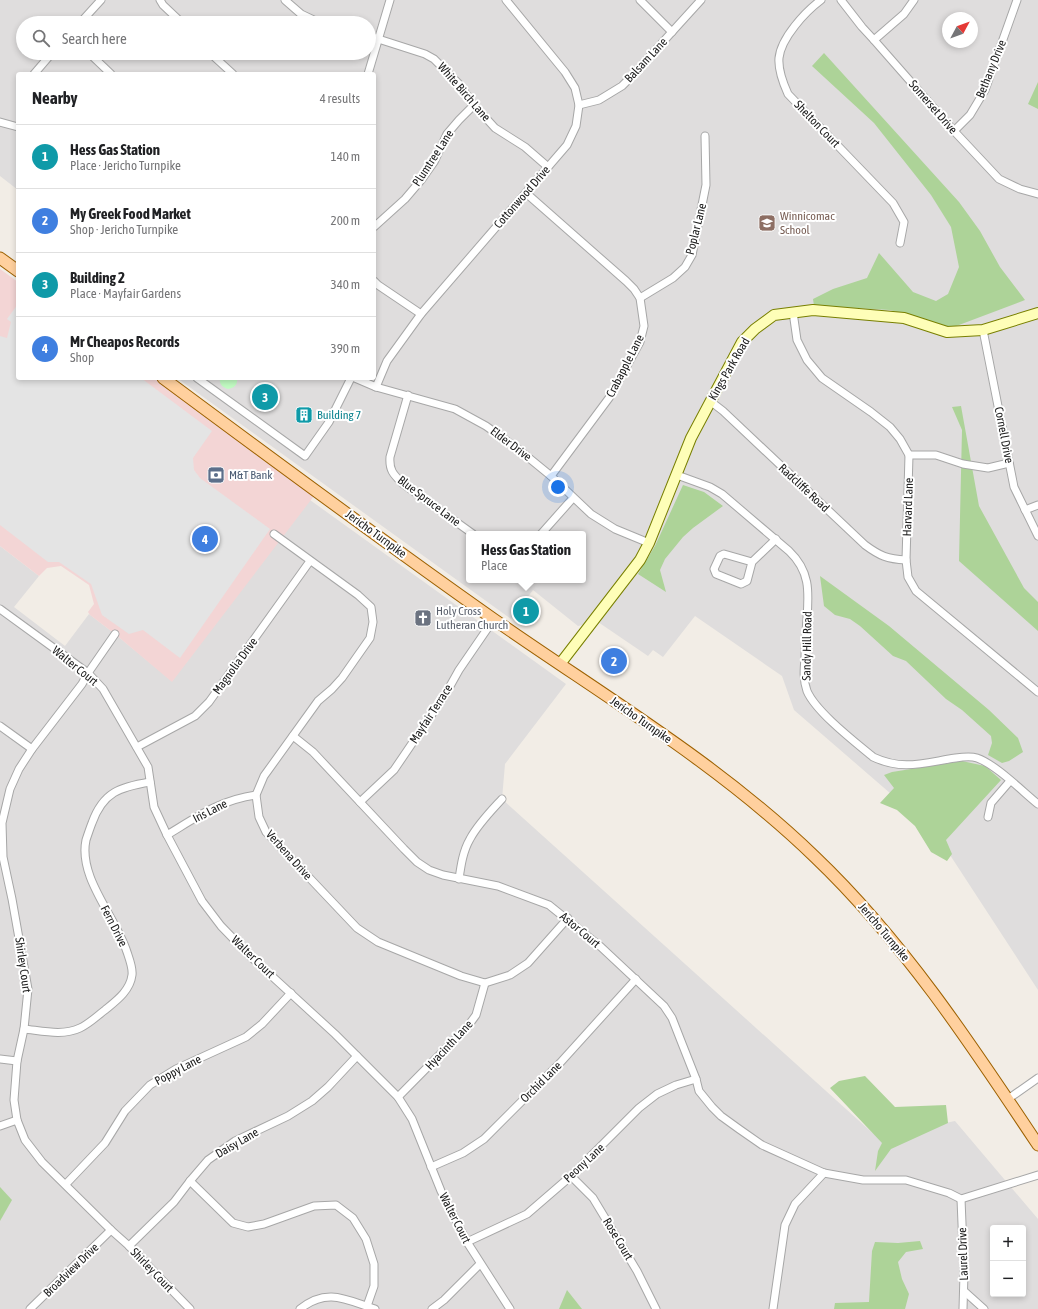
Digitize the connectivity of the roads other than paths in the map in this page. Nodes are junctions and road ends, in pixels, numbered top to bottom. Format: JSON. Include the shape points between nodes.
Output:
{"nodes":[{"id":1,"x":101,"y":0,"type":"edge"},
{"id":2,"x":160,"y":0,"type":"edge"},
{"id":3,"x":285,"y":0,"type":"edge"},
{"id":4,"x":390,"y":0,"type":"edge"},
{"id":5,"x":506,"y":0,"type":"edge"},
{"id":6,"x":640,"y":0,"type":"edge"},
{"id":7,"x":701,"y":0,"type":"edge"},
{"id":8,"x":821,"y":0,"type":"edge"},
{"id":9,"x":841,"y":0,"type":"edge"},
{"id":10,"x":914,"y":0,"type":"edge"},
{"id":11,"x":1017,"y":0,"type":"edge"},
{"id":12,"x":86,"y":16,"type":"edge"},
{"id":13,"x":175,"y":16,"type":"edge"},
{"id":14,"x":305,"y":16,"type":"edge"},
{"id":15,"x":672,"y":32,"type":"junction"},
{"id":16,"x":378,"y":39,"type":"junction"},
{"id":17,"x":874,"y":40,"type":"junction"},
{"id":18,"x":376,"y":46,"type":"edge"},
{"id":19,"x":46,"y":60,"type":"edge"},
{"id":20,"x":96,"y":60,"type":"edge"},
{"id":21,"x":218,"y":60,"type":"edge"},
{"id":22,"x":372,"y":60,"type":"edge"},
{"id":23,"x":36,"y":72,"type":"edge"},
{"id":24,"x":109,"y":72,"type":"edge"},
{"id":25,"x":231,"y":72,"type":"edge"},
{"id":26,"x":369,"y":72,"type":"edge"},
{"id":27,"x":474,"y":105,"type":"junction"},
{"id":28,"x":579,"y":105,"type":"junction"},
{"id":29,"x":0,"y":122,"type":"edge"},
{"id":30,"x":16,"y":125,"type":"edge"},
{"id":31,"x":954,"y":132,"type":"junction"},
{"id":32,"x":705,"y":136,"type":"dead end"},
{"id":33,"x":548,"y":168,"type":"junction"},
{"id":34,"x":526,"y":193,"type":"junction"},
{"id":35,"x":1038,"y":194,"type":"edge"},
{"id":36,"x":376,"y":225,"type":"edge"},
{"id":37,"x":900,"y":243,"type":"dead end"},
{"id":38,"x":0,"y":258,"type":"edge"},
{"id":39,"x":16,"y":270,"type":"edge"},
{"id":40,"x":376,"y":283,"type":"edge"},
{"id":41,"x":640,"y":298,"type":"junction"},
{"id":42,"x":793,"y":312,"type":"junction"},
{"id":43,"x":1038,"y":313,"type":"edge"},
{"id":44,"x":421,"y":314,"type":"junction"},
{"id":45,"x":983,"y":330,"type":"junction"},
{"id":46,"x":166,"y":380,"type":"edge"},
{"id":47,"x":200,"y":380,"type":"edge"},
{"id":48,"x":350,"y":380,"type":"edge"},
{"id":49,"x":360,"y":380,"type":"edge"},
{"id":50,"x":376,"y":386,"type":"junction"},
{"id":51,"x":408,"y":395,"type":"junction"},
{"id":52,"x":710,"y":401,"type":"junction"},
{"id":53,"x":909,"y":455,"type":"junction"},
{"id":54,"x":1009,"y":463,"type":"junction"},
{"id":55,"x":677,"y":475,"type":"junction"},
{"id":56,"x":551,"y":476,"type":"junction"},
{"id":57,"x":574,"y":498,"type":"junction"},
{"id":58,"x":1038,"y":505,"type":"edge"},
{"id":59,"x":1025,"y":510,"type":"junction"},
{"id":60,"x":469,"y":531,"type":"edge"},
{"id":61,"x":544,"y":531,"type":"edge"},
{"id":62,"x":274,"y":534,"type":"dead end"},
{"id":63,"x":1038,"y":536,"type":"edge"},
{"id":64,"x":776,"y":539,"type":"junction"},
{"id":65,"x":649,"y":543,"type":"junction"},
{"id":66,"x":906,"y":560,"type":"junction"},
{"id":67,"x":310,"y":561,"type":"junction"},
{"id":68,"x":752,"y":562,"type":"junction"},
{"id":69,"x":0,"y":609,"type":"edge"},
{"id":70,"x":494,"y":619,"type":"junction"},
{"id":71,"x":115,"y":634,"type":"dead end"},
{"id":72,"x":560,"y":664,"type":"junction"},
{"id":73,"x":88,"y":673,"type":"junction"},
{"id":74,"x":1038,"y":692,"type":"edge"},
{"id":75,"x":0,"y":726,"type":"edge"},
{"id":76,"x":293,"y":736,"type":"junction"},
{"id":77,"x":137,"y":747,"type":"junction"},
{"id":78,"x":32,"y":749,"type":"junction"},
{"id":79,"x":1010,"y":781,"type":"junction"},
{"id":80,"x":150,"y":782,"type":"junction"},
{"id":81,"x":256,"y":795,"type":"junction"},
{"id":82,"x":502,"y":799,"type":"dead end"},
{"id":83,"x":360,"y":802,"type":"junction"},
{"id":84,"x":1038,"y":804,"type":"edge"},
{"id":85,"x":988,"y":818,"type":"dead end"},
{"id":86,"x":166,"y":835,"type":"junction"},
{"id":87,"x":1,"y":857,"type":"edge"},
{"id":88,"x":459,"y":878,"type":"junction"},
{"id":89,"x":568,"y":918,"type":"junction"},
{"id":90,"x":636,"y":979,"type":"junction"},
{"id":91,"x":485,"y":983,"type":"junction"},
{"id":92,"x":291,"y":993,"type":"junction"},
{"id":93,"x":24,"y":1029,"type":"junction"},
{"id":94,"x":357,"y":1056,"type":"junction"},
{"id":95,"x":0,"y":1059,"type":"edge"},
{"id":96,"x":17,"y":1061,"type":"junction"},
{"id":97,"x":1038,"y":1078,"type":"edge"},
{"id":98,"x":696,"y":1079,"type":"junction"},
{"id":99,"x":398,"y":1097,"type":"junction"},
{"id":100,"x":1008,"y":1099,"type":"junction"},
{"id":101,"x":17,"y":1120,"type":"junction"},
{"id":102,"x":0,"y":1126,"type":"edge"},
{"id":103,"x":1038,"y":1145,"type":"edge"},
{"id":104,"x":431,"y":1167,"type":"junction"},
{"id":105,"x":824,"y":1173,"type":"junction"},
{"id":106,"x":1038,"y":1175,"type":"edge"},
{"id":107,"x":571,"y":1176,"type":"junction"},
{"id":108,"x":190,"y":1181,"type":"junction"},
{"id":109,"x":66,"y":1184,"type":"junction"},
{"id":110,"x":961,"y":1199,"type":"junction"},
{"id":111,"x":111,"y":1230,"type":"junction"},
{"id":112,"x":467,"y":1242,"type":"junction"},
{"id":113,"x":129,"y":1246,"type":"junction"},
{"id":114,"x":480,"y":1264,"type":"junction"},
{"id":115,"x":964,"y":1291,"type":"junction"},
{"id":116,"x":367,"y":1306,"type":"junction"},
{"id":117,"x":30,"y":1309,"type":"edge"},
{"id":118,"x":190,"y":1309,"type":"edge"},
{"id":119,"x":300,"y":1309,"type":"edge"},
{"id":120,"x":375,"y":1309,"type":"edge"},
{"id":121,"x":432,"y":1309,"type":"edge"},
{"id":122,"x":510,"y":1309,"type":"edge"},
{"id":123,"x":656,"y":1309,"type":"edge"},
{"id":124,"x":773,"y":1309,"type":"edge"},
{"id":125,"x":963,"y":1309,"type":"edge"},
{"id":126,"x":984,"y":1309,"type":"edge"}],
"edges":[{"from":1,"to":12,"type":"street"},
{"from":2,"to":13,"type":"street"},
{"from":3,"to":14,"type":"street"},
{"from":4,"to":16,"type":"street"},
{"from":5,"to":28,"type":"street","name":"Cottonwood Drive","via":[[565,72],[575,88]]},
{"from":6,"to":15,"type":"street"},
{"from":7,"to":15,"type":"street","name":"Balsam Lane"},
{"from":8,"to":37,"type":"street","name":"Shelton Court","via":[[785,39],[779,58],[781,78],[788,94],[893,203],[904,222]]},
{"from":9,"to":17,"type":"street","name":"Somerset Drive"},
{"from":10,"to":17,"type":"street","via":[[904,14]]},
{"from":11,"to":31,"type":"street","name":"Bethany Drive","via":[[985,90],[970,115]]},
{"from":15,"to":28,"type":"street","name":"Balsam Lane","via":[[622,86],[599,100]]},
{"from":16,"to":18,"type":"street"},
{"from":16,"to":27,"type":"street","name":"White Birch Lane","via":[[434,59],[459,84]]},
{"from":17,"to":31,"type":"street","name":"Somerset Drive"},
{"from":19,"to":23,"type":"street"},
{"from":20,"to":24,"type":"street"},
{"from":21,"to":25,"type":"street"},
{"from":22,"to":26,"type":"street"},
{"from":27,"to":33,"type":"street","name":"White Birch Lane","via":[[495,128],[525,147]]},
{"from":27,"to":36,"type":"street","name":"Plumtree Lane","via":[[446,134],[434,162],[422,179],[405,199]]},
{"from":28,"to":33,"type":"street","name":"Cottonwood Drive","via":[[576,126],[567,145]]},
{"from":29,"to":30,"type":"street"},
{"from":31,"to":35,"type":"street","name":"Somerset Drive","via":[[999,179],[1020,190]]},
{"from":32,"to":41,"type":"street","name":"Poplar Lane","via":[[706,185],[692,255],[685,267],[673,278]]},
{"from":33,"to":34,"type":"street","name":"Cottonwood Drive"},
{"from":34,"to":41,"type":"street","via":[[626,281]]},
{"from":34,"to":44,"type":"street","name":"Cottonwood Drive"},
{"from":38,"to":39,"type":"main road"},
{"from":40,"to":44,"type":"street"},
{"from":41,"to":56,"type":"street","name":"Crabapple Lane","via":[[644,326],[640,342],[609,398]]},
{"from":42,"to":45,"type":"street","name":"Kings Park Road","via":[[813,310],[904,318],[947,332]]},
{"from":42,"to":52,"type":"street","name":"Kings Park Road","via":[[774,314],[742,342]]},
{"from":42,"to":53,"type":"street","via":[[797,340],[807,360],[822,378],[890,427]]},
{"from":43,"to":45,"type":"street","name":"Kings Park Road"},
{"from":44,"to":50,"type":"street","name":"Cottonwood Drive","via":[[387,361]]},
{"from":45,"to":54,"type":"street","name":"Cornell Drive"},
{"from":46,"to":70,"type":"main road","name":"Jericho Turnpike"},
{"from":47,"to":48,"type":"street","via":[[305,456],[329,422]]},
{"from":49,"to":50,"type":"street","name":"Elder Drive"},
{"from":50,"to":51,"type":"street","name":"Elder Drive"},
{"from":51,"to":56,"type":"street","name":"Elder Drive","via":[[454,409],[486,426]]},
{"from":51,"to":60,"type":"street","name":"Blue Spruce Lane","via":[[390,457],[394,475]]},
{"from":52,"to":55,"type":"street","name":"Kings Park Road","via":[[691,438]]},
{"from":52,"to":66,"type":"street","name":"Radcliffe Road","via":[[865,545],[878,555]]},
{"from":53,"to":54,"type":"street","via":[[936,455],[963,464],[988,468]]},
{"from":53,"to":66,"type":"street","name":"Harvard Lane"},
{"from":54,"to":59,"type":"street","name":"Cornell Drive","via":[[1014,486]]},
{"from":55,"to":64,"type":"street","name":"Sandy Hill Road","via":[[722,494]]},
{"from":55,"to":65,"type":"street","name":"Kings Park Road"},
{"from":56,"to":57,"type":"street","name":"Elder Drive"},
{"from":57,"to":61,"type":"street"},
{"from":57,"to":65,"type":"street","name":"Elder Drive","via":[[591,514],[615,529]]},
{"from":58,"to":59,"type":"street"},
{"from":59,"to":63,"type":"street","name":"Cornell Drive"},
{"from":62,"to":67,"type":"street"},
{"from":64,"to":68,"type":"street"},
{"from":64,"to":79,"type":"street","name":"Sandy Hill Road","via":[[795,557],[806,579],[808,593],[804,674],[807,691],[821,711],[873,757],[883,762],[908,765],[971,757],[985,762]]},
{"from":65,"to":72,"type":"street","name":"Kings Park Road","via":[[640,560]]},
{"from":66,"to":74,"type":"street","name":"Harvard Lane","via":[[908,577],[916,591]]},
{"from":67,"to":76,"type":"street","via":[[371,607],[373,622],[370,638],[342,678],[318,701]]},
{"from":67,"to":77,"type":"street","name":"Magnolia Drive","via":[[209,702],[195,716]]},
{"from":68,"to":68,"type":"street","via":[[724,554],[720,556],[714,570],[716,574],[741,584],[747,581]]},
{"from":69,"to":73,"type":"street","name":"Walter Court"},
{"from":70,"to":72,"type":"main road","name":"Jericho Turnpike"},
{"from":70,"to":83,"type":"street","name":"Mayfair Terrace","via":[[394,770]]},
{"from":71,"to":73,"type":"street","name":"Shirley Court"},
{"from":72,"to":100,"type":"main road","name":"Jericho Turnpike","via":[[725,779],[816,858],[905,956]]},
{"from":73,"to":77,"type":"street","name":"Walter Court","via":[[103,689]]},
{"from":73,"to":78,"type":"street","name":"Shirley Court"},
{"from":75,"to":78,"type":"street"},
{"from":76,"to":81,"type":"street","via":[[264,776]]},
{"from":76,"to":83,"type":"street","name":"Astor Court","via":[[313,752]]},
{"from":77,"to":80,"type":"street","name":"Walter Court","via":[[148,767]]},
{"from":78,"to":87,"type":"street","name":"Shirley Court","via":[[10,789],[2,823]]},
{"from":79,"to":84,"type":"street","name":"Sandy Hill Road"},
{"from":79,"to":85,"type":"street","via":[[991,803]]},
{"from":80,"to":86,"type":"street","name":"Walter Court","via":[[154,807]]},
{"from":80,"to":93,"type":"street","name":"Fern Drive","via":[[128,786],[112,793],[101,804],[86,841],[86,866],[130,960],[132,975],[127,990],[82,1027],[65,1033]]},
{"from":81,"to":86,"type":"street","name":"Iris Lane","via":[[227,801]]},
{"from":81,"to":91,"type":"street","name":"Verbena Drive","via":[[259,818],[266,832],[357,928],[378,942],[461,976]]},
{"from":82,"to":88,"type":"street","via":[[469,839]]},
{"from":83,"to":88,"type":"street","name":"Astor Court","via":[[418,862],[429,870]]},
{"from":86,"to":92,"type":"street","name":"Walter Court","via":[[202,901],[221,926]]},
{"from":87,"to":93,"type":"street","name":"Shirley Court","via":[[12,899],[28,989]]},
{"from":88,"to":89,"type":"street","name":"Astor Court","via":[[498,886],[550,905]]},
{"from":89,"to":90,"type":"street","name":"Astor Court"},
{"from":89,"to":91,"type":"street","via":[[528,963],[510,975]]},
{"from":90,"to":98,"type":"street","name":"Astor Court","via":[[664,1006],[672,1018]]},
{"from":90,"to":104,"type":"street","name":"Orchid Lane","via":[[560,1063],[484,1139],[463,1153]]},
{"from":91,"to":99,"type":"street","name":"Hyacinth Lane","via":[[476,1015],[468,1026]]},
{"from":92,"to":94,"type":"street","name":"Walter Court"},
{"from":92,"to":109,"type":"street","name":"Poppy Lane","via":[[246,1037],[176,1069],[150,1085],[125,1111],[105,1143]]},
{"from":93,"to":96,"type":"street","name":"Shirley Court"},
{"from":94,"to":99,"type":"street","name":"Walter Court"},
{"from":94,"to":108,"type":"street","name":"Daisy Lane","via":[[312,1101],[288,1116],[235,1141],[208,1160]]},
{"from":95,"to":96,"type":"street"},
{"from":96,"to":101,"type":"street","name":"Shirley Court","via":[[14,1100]]},
{"from":97,"to":100,"type":"street"},
{"from":98,"to":105,"type":"street","name":"Astor Court","via":[[699,1091],[712,1107],[739,1129],[762,1145]]},
{"from":98,"to":107,"type":"street","name":"Peony Lane","via":[[657,1094],[639,1108]]},
{"from":99,"to":104,"type":"street","name":"Walter Court","via":[[412,1118]]},
{"from":100,"to":103,"type":"main road","name":"Jericho Turnpike"},
{"from":101,"to":102,"type":"street"},
{"from":101,"to":109,"type":"street","name":"Shirley Court","via":[[25,1140],[33,1151]]},
{"from":104,"to":112,"type":"street","name":"Walter Court"},
{"from":105,"to":110,"type":"street","name":"Astor Court","via":[[863,1180],[906,1180]]},
{"from":105,"to":124,"type":"street","via":[[795,1204],[785,1225]]},
{"from":106,"to":110,"type":"street"},
{"from":107,"to":112,"type":"street","name":"Peony Lane","via":[[527,1214]]},
{"from":107,"to":123,"type":"street","name":"Rose Court","via":[[593,1198],[637,1271]]},
{"from":108,"to":113,"type":"street","name":"Daisy Lane","via":[[174,1202]]},
{"from":108,"to":116,"type":"street","via":[[233,1223],[248,1227],[314,1206],[336,1205],[353,1218],[366,1238],[374,1264],[374,1286]]},
{"from":109,"to":111,"type":"street","name":"Shirley Court"},
{"from":110,"to":115,"type":"street","name":"Laurel Drive"},
{"from":111,"to":113,"type":"street","name":"Shirley Court"},
{"from":111,"to":117,"type":"street","name":"Broadview Drive"},
{"from":112,"to":114,"type":"street","name":"Walter Court"},
{"from":113,"to":118,"type":"street","name":"Shirley Court"},
{"from":114,"to":121,"type":"street"},
{"from":114,"to":122,"type":"street","name":"Walter Court"},
{"from":115,"to":125,"type":"street","name":"Laurel Drive"},
{"from":115,"to":126,"type":"street"},
{"from":116,"to":119,"type":"street","via":[[342,1297],[323,1297],[305,1304]]},
{"from":116,"to":120,"type":"street"}]}
